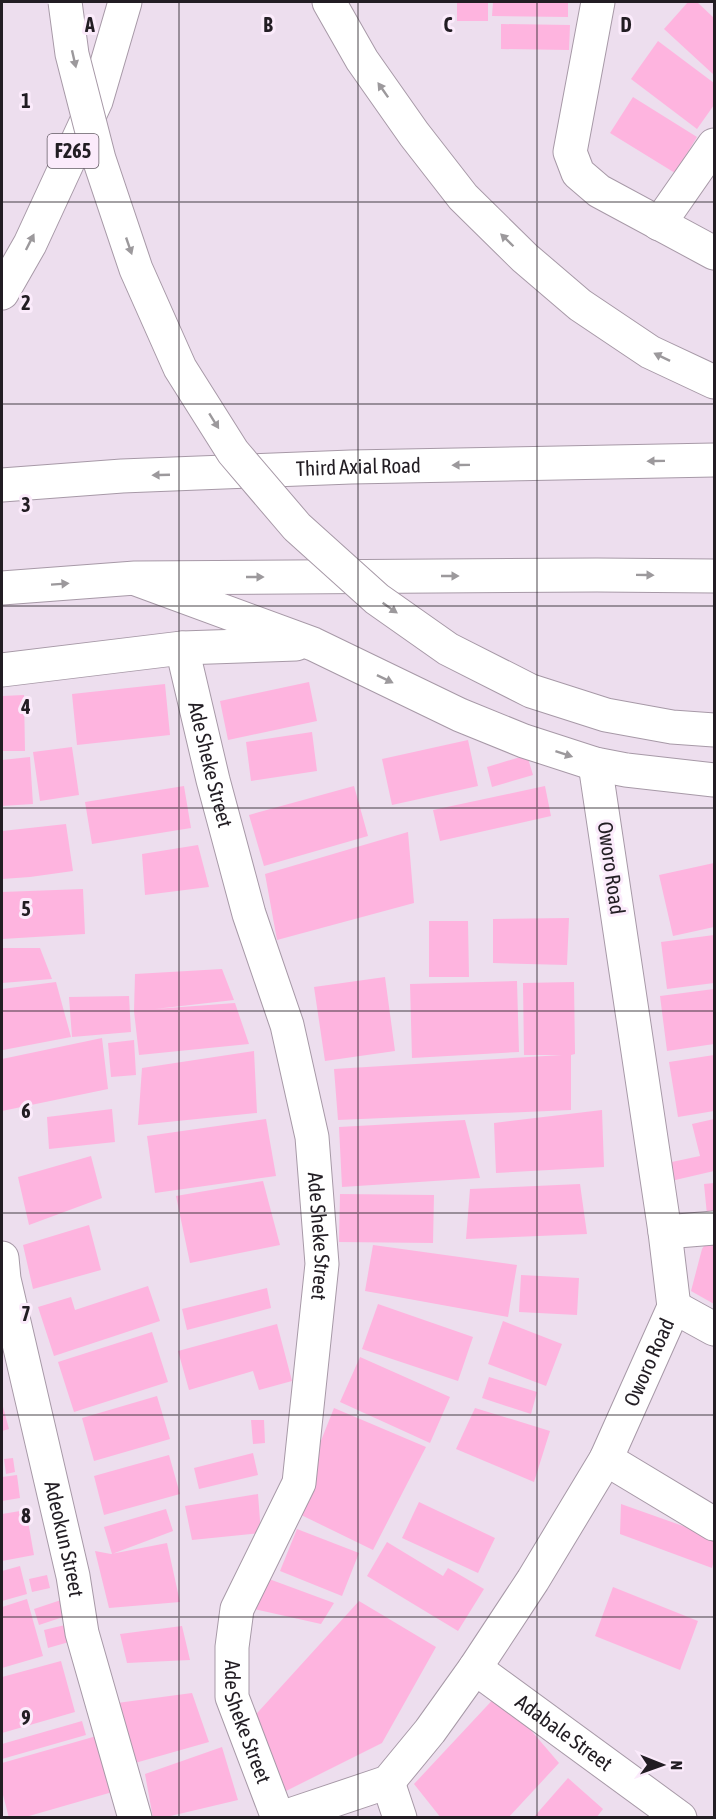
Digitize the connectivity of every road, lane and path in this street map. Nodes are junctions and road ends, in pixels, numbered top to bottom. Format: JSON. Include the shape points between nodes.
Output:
{"nodes":[{"id":1,"x":65,"y":2,"type":"edge"},
{"id":2,"x":125,"y":2,"type":"edge"},
{"id":3,"x":329,"y":2,"type":"edge"},
{"id":4,"x":598,"y":2,"type":"edge"},
{"id":5,"x":714,"y":145,"type":"edge"},
{"id":6,"x":659,"y":224,"type":"junction"},
{"id":7,"x":714,"y":253,"type":"edge"},
{"id":8,"x":2,"y":293,"type":"edge"},
{"id":9,"x":714,"y":382,"type":"edge"},
{"id":10,"x":714,"y":460,"type":"edge"},
{"id":11,"x":2,"y":485,"type":"edge"},
{"id":12,"x":714,"y":576,"type":"edge"},
{"id":13,"x":135,"y":578,"type":"junction"},
{"id":14,"x":2,"y":588,"type":"edge"},
{"id":15,"x":313,"y":644,"type":"junction"},
{"id":16,"x":182,"y":648,"type":"junction"},
{"id":17,"x":2,"y":670,"type":"edge"},
{"id":18,"x":714,"y":730,"type":"edge"},
{"id":19,"x":595,"y":764,"type":"junction"},
{"id":20,"x":714,"y":780,"type":"edge"},
{"id":21,"x":714,"y":1228,"type":"edge"},
{"id":22,"x":665,"y":1232,"type":"junction"},
{"id":23,"x":2,"y":1258,"type":"edge"},
{"id":24,"x":674,"y":1307,"type":"junction"},
{"id":25,"x":714,"y":1329,"type":"edge"},
{"id":26,"x":606,"y":1460,"type":"junction"},
{"id":27,"x":714,"y":1524,"type":"edge"},
{"id":28,"x":475,"y":1668,"type":"junction"},
{"id":29,"x":388,"y":1782,"type":"junction"},
{"id":30,"x":135,"y":1818,"type":"edge"},
{"id":31,"x":279,"y":1818,"type":"edge"},
{"id":32,"x":400,"y":1818,"type":"edge"},
{"id":33,"x":680,"y":1818,"type":"edge"}],
"edges":[{"from":1,"to":18,"type":"main road","one_way":true,"bridge":true,"via":[[72,54],[99,159],[136,269],[186,377],[233,452],[297,527],[378,599],[448,649],[531,691],[606,716]]},
{"from":8,"to":2,"type":"main road","number":"F265","one_way":true,"via":[[30,244],[96,100]]},
{"from":9,"to":3,"type":"main road","one_way":true,"via":[[650,351],[580,305],[463,197],[362,60]]},
{"from":4,"to":6,"type":"main road","via":[[570,152],[578,173],[599,191]]},
{"from":5,"to":6,"type":"main road"},
{"from":6,"to":7,"type":"main road"},
{"from":10,"to":11,"type":"main road","name":"Third Axial Road","one_way":true,"via":[[351,467]]},
{"from":13,"to":12,"type":"main road","one_way":true},
{"from":14,"to":13,"type":"main road","one_way":true},
{"from":13,"to":15,"type":"main road"},
{"from":15,"to":16,"type":"main road"},
{"from":15,"to":19,"type":"main road","one_way":true,"via":[[460,715]]},
{"from":16,"to":17,"type":"main road"},
{"from":16,"to":31,"type":"main road","name":"Ade Sheke Street","via":[[249,914],[287,1025],[312,1137],[322,1264],[299,1483],[237,1609],[232,1647],[232,1697]]},
{"from":19,"to":20,"type":"main road"},
{"from":19,"to":22,"type":"main road","name":"Oworo Road"},
{"from":21,"to":22,"type":"main road"},
{"from":22,"to":24,"type":"main road","name":"Oworo Road"},
{"from":23,"to":30,"type":"main road","name":"Adeokun Street","via":[[74,1576],[82,1633]]},
{"from":24,"to":25,"type":"main road"},
{"from":24,"to":26,"type":"main road","name":"Oworo Road"},
{"from":26,"to":27,"type":"main road"},
{"from":26,"to":28,"type":"main road","name":"Oworo Road"},
{"from":28,"to":29,"type":"main road","name":"Oworo Road"},
{"from":28,"to":33,"type":"main road","name":"Adabale Street"},
{"from":29,"to":31,"type":"main road"},
{"from":29,"to":32,"type":"main road"}]}
